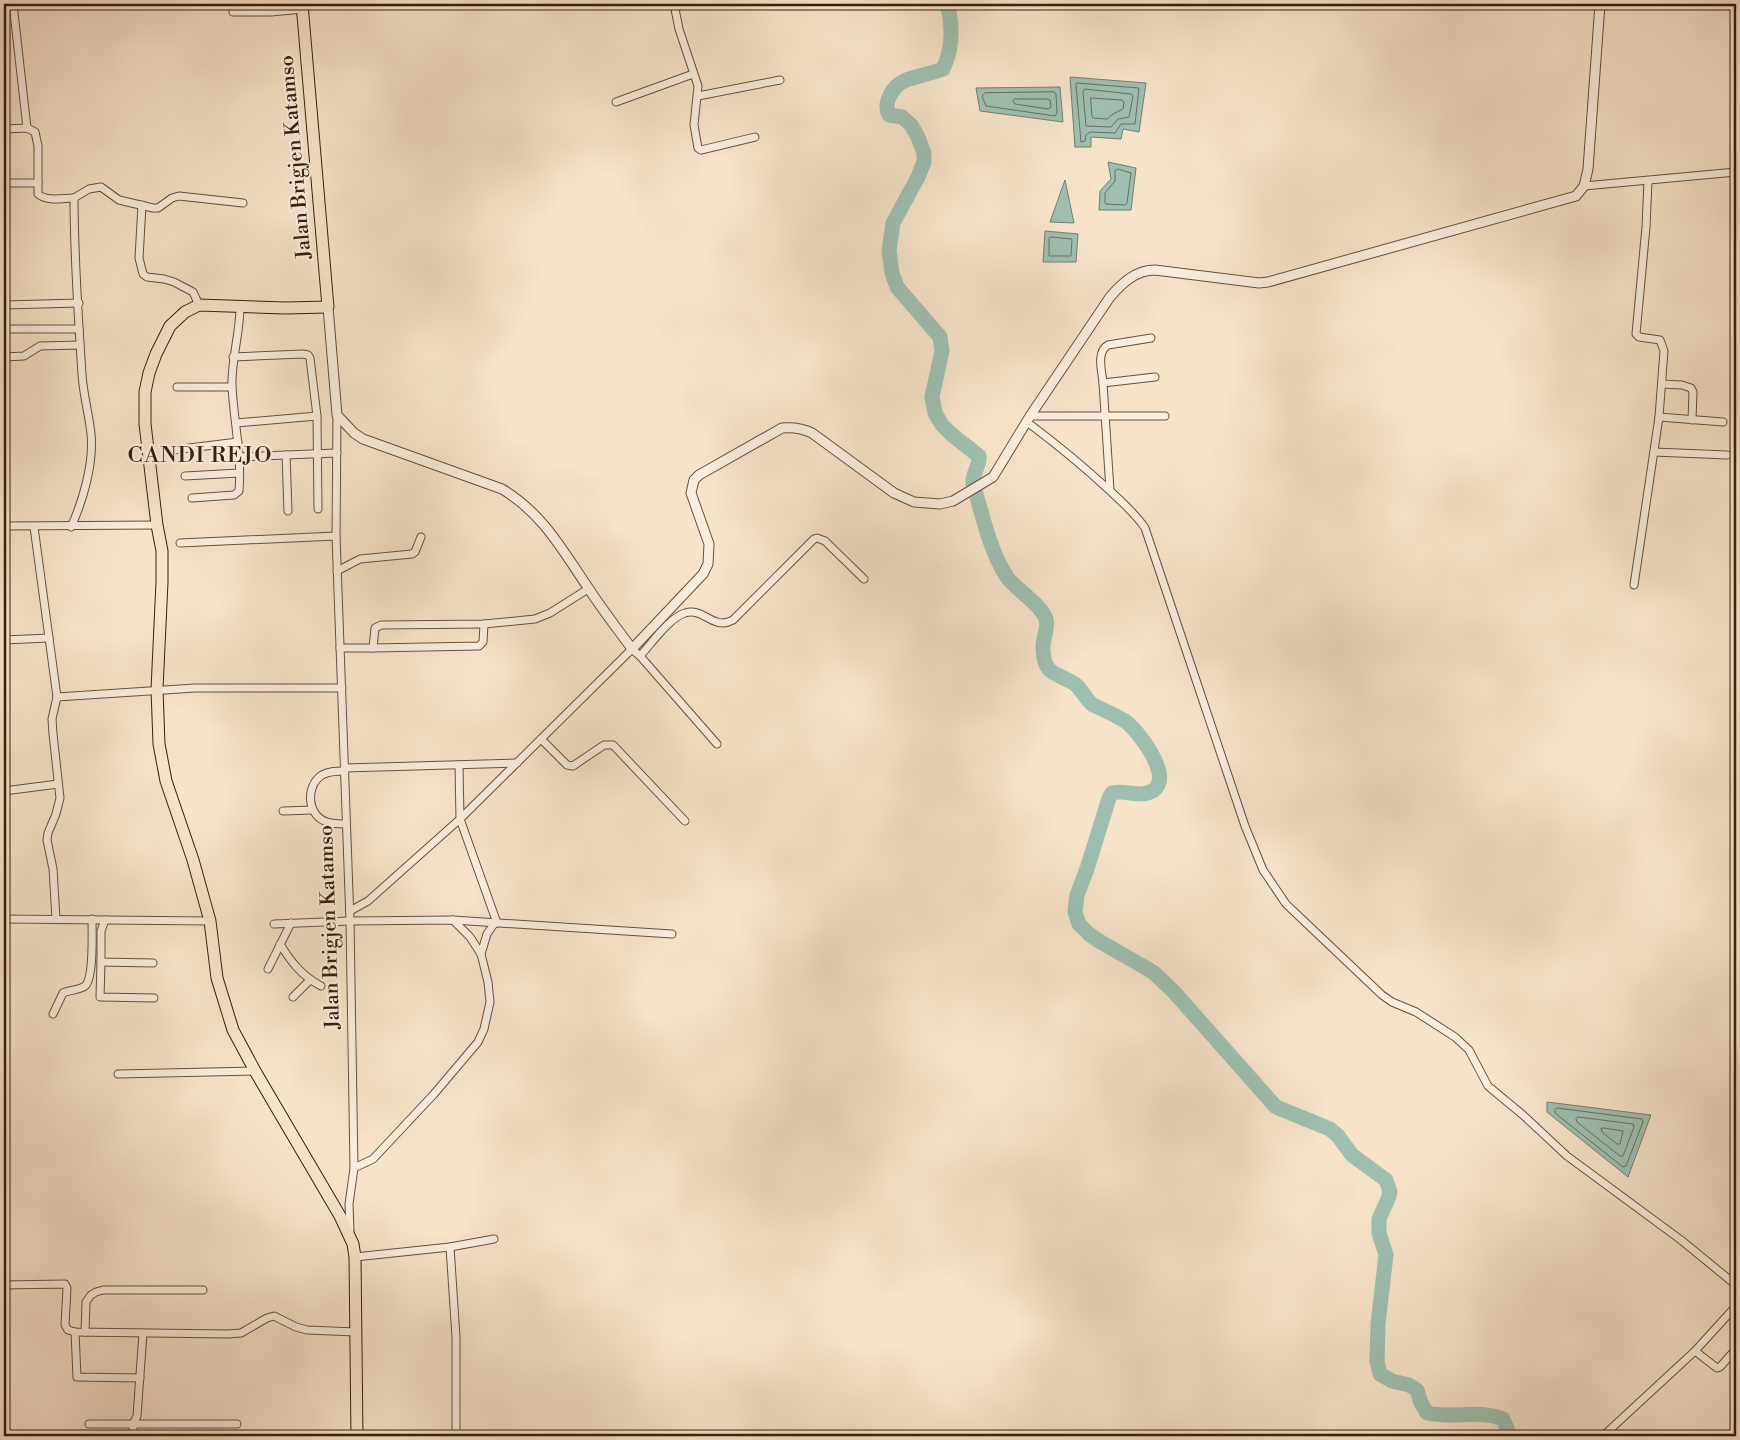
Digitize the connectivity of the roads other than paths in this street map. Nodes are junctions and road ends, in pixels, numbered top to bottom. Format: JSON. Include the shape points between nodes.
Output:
{"nodes":[{"id":1,"x":13,"y":4,"type":"edge"},
{"id":2,"x":674,"y":4,"type":"edge"},
{"id":3,"x":1600,"y":4,"type":"edge"},
{"id":4,"x":302,"y":6,"type":"edge"},
{"id":5,"x":233,"y":12,"type":"dead end"},
{"id":6,"x":692,"y":74,"type":"junction"},
{"id":7,"x":780,"y":80,"type":"dead end"},
{"id":8,"x":698,"y":96,"type":"junction"},
{"id":9,"x":616,"y":102,"type":"dead end"},
{"id":10,"x":27,"y":128,"type":"junction"},
{"id":11,"x":4,"y":129,"type":"edge"},
{"id":12,"x":755,"y":137,"type":"dead end"},
{"id":13,"x":1736,"y":172,"type":"edge"},
{"id":14,"x":1648,"y":181,"type":"junction"},
{"id":15,"x":38,"y":183,"type":"junction"},
{"id":16,"x":4,"y":184,"type":"edge"},
{"id":17,"x":1584,"y":186,"type":"junction"},
{"id":18,"x":74,"y":198,"type":"junction"},
{"id":19,"x":243,"y":203,"type":"dead end"},
{"id":20,"x":142,"y":205,"type":"junction"},
{"id":21,"x":78,"y":303,"type":"junction"},
{"id":22,"x":4,"y":305,"type":"edge"},
{"id":23,"x":199,"y":306,"type":"junction"},
{"id":24,"x":240,"y":307,"type":"junction"},
{"id":25,"x":328,"y":307,"type":"junction"},
{"id":26,"x":4,"y":329,"type":"edge"},
{"id":27,"x":79,"y":329,"type":"junction"},
{"id":28,"x":1151,"y":338,"type":"dead end"},
{"id":29,"x":80,"y":345,"type":"junction"},
{"id":30,"x":4,"y":357,"type":"edge"},
{"id":31,"x":233,"y":358,"type":"junction"},
{"id":32,"x":1155,"y":377,"type":"dead end"},
{"id":33,"x":1103,"y":383,"type":"junction"},
{"id":34,"x":1662,"y":384,"type":"junction"},
{"id":35,"x":232,"y":387,"type":"junction"},
{"id":36,"x":176,"y":388,"type":"dead end"},
{"id":37,"x":337,"y":415,"type":"junction"},
{"id":38,"x":316,"y":416,"type":"junction"},
{"id":39,"x":1106,"y":416,"type":"junction"},
{"id":40,"x":1165,"y":416,"type":"dead end"},
{"id":41,"x":1659,"y":418,"type":"junction"},
{"id":42,"x":1029,"y":419,"type":"junction"},
{"id":43,"x":1692,"y":420,"type":"junction"},
{"id":44,"x":1723,"y":422,"type":"dead end"},
{"id":45,"x":236,"y":423,"type":"junction"},
{"id":46,"x":5,"y":424,"type":"edge"},
{"id":47,"x":4,"y":437,"type":"edge"},
{"id":48,"x":238,"y":442,"type":"junction"},
{"id":49,"x":173,"y":450,"type":"dead end"},
{"id":50,"x":1654,"y":452,"type":"junction"},
{"id":51,"x":318,"y":453,"type":"junction"},
{"id":52,"x":336,"y":453,"type":"junction"},
{"id":53,"x":286,"y":455,"type":"junction"},
{"id":54,"x":1727,"y":455,"type":"dead end"},
{"id":55,"x":238,"y":457,"type":"junction"},
{"id":56,"x":239,"y":473,"type":"junction"},
{"id":57,"x":185,"y":476,"type":"dead end"},
{"id":58,"x":1110,"y":490,"type":"junction"},
{"id":59,"x":192,"y":498,"type":"dead end"},
{"id":60,"x":318,"y":509,"type":"dead end"},
{"id":61,"x":288,"y":511,"type":"dead end"},
{"id":62,"x":4,"y":526,"type":"edge"},
{"id":63,"x":157,"y":526,"type":"junction"},
{"id":64,"x":34,"y":527,"type":"junction"},
{"id":65,"x":71,"y":527,"type":"junction"},
{"id":66,"x":336,"y":536,"type":"junction"},
{"id":67,"x":421,"y":538,"type":"dead end"},
{"id":68,"x":180,"y":543,"type":"dead end"},
{"id":69,"x":337,"y":570,"type":"junction"},
{"id":70,"x":864,"y":579,"type":"dead end"},
{"id":71,"x":1634,"y":585,"type":"dead end"},
{"id":72,"x":588,"y":589,"type":"junction"},
{"id":73,"x":484,"y":624,"type":"junction"},
{"id":74,"x":49,"y":638,"type":"junction"},
{"id":75,"x":4,"y":640,"type":"edge"},
{"id":76,"x":340,"y":648,"type":"junction"},
{"id":77,"x":373,"y":648,"type":"junction"},
{"id":78,"x":632,"y":649,"type":"junction"},
{"id":79,"x":640,"y":656,"type":"junction"},
{"id":80,"x":342,"y":688,"type":"junction"},
{"id":81,"x":157,"y":689,"type":"junction"},
{"id":82,"x":57,"y":697,"type":"junction"},
{"id":83,"x":541,"y":739,"type":"junction"},
{"id":84,"x":717,"y":744,"type":"dead end"},
{"id":85,"x":517,"y":763,"type":"junction"},
{"id":86,"x":459,"y":765,"type":"junction"},
{"id":87,"x":345,"y":769,"type":"junction"},
{"id":88,"x":58,"y":784,"type":"junction"},
{"id":89,"x":4,"y":792,"type":"edge"},
{"id":90,"x":313,"y":810,"type":"junction"},
{"id":91,"x":283,"y":811,"type":"dead end"},
{"id":92,"x":460,"y":819,"type":"junction"},
{"id":93,"x":685,"y":821,"type":"dead end"},
{"id":94,"x":346,"y":824,"type":"junction"},
{"id":95,"x":350,"y":911,"type":"junction"},
{"id":96,"x":4,"y":919,"type":"edge"},
{"id":97,"x":56,"y":919,"type":"junction"},
{"id":98,"x":92,"y":919,"type":"junction"},
{"id":99,"x":105,"y":920,"type":"junction"},
{"id":100,"x":453,"y":920,"type":"junction"},
{"id":101,"x":210,"y":921,"type":"junction"},
{"id":102,"x":350,"y":921,"type":"junction"},
{"id":103,"x":291,"y":923,"type":"junction"},
{"id":104,"x":274,"y":924,"type":"dead end"},
{"id":105,"x":496,"y":924,"type":"junction"},
{"id":106,"x":672,"y":934,"type":"dead end"},
{"id":107,"x":280,"y":944,"type":"junction"},
{"id":108,"x":481,"y":954,"type":"junction"},
{"id":109,"x":101,"y":962,"type":"junction"},
{"id":110,"x":153,"y":963,"type":"dead end"},
{"id":111,"x":268,"y":969,"type":"dead end"},
{"id":112,"x":310,"y":980,"type":"junction"},
{"id":113,"x":321,"y":986,"type":"dead end"},
{"id":114,"x":293,"y":997,"type":"dead end"},
{"id":115,"x":154,"y":998,"type":"dead end"},
{"id":116,"x":53,"y":1014,"type":"dead end"},
{"id":117,"x":255,"y":1071,"type":"junction"},
{"id":118,"x":118,"y":1074,"type":"dead end"},
{"id":119,"x":354,"y":1168,"type":"junction"},
{"id":120,"x":494,"y":1238,"type":"dead end"},
{"id":121,"x":353,"y":1244,"type":"junction"},
{"id":122,"x":450,"y":1247,"type":"junction"},
{"id":123,"x":356,"y":1257,"type":"junction"},
{"id":124,"x":4,"y":1285,"type":"edge"},
{"id":125,"x":1736,"y":1285,"type":"edge"},
{"id":126,"x":203,"y":1290,"type":"dead end"},
{"id":127,"x":1736,"y":1306,"type":"edge"},
{"id":128,"x":75,"y":1332,"type":"junction"},
{"id":129,"x":85,"y":1332,"type":"junction"},
{"id":130,"x":356,"y":1332,"type":"junction"},
{"id":131,"x":143,"y":1334,"type":"junction"},
{"id":132,"x":1736,"y":1349,"type":"edge"},
{"id":133,"x":1695,"y":1351,"type":"junction"},
{"id":134,"x":140,"y":1378,"type":"junction"},
{"id":135,"x":89,"y":1424,"type":"dead end"},
{"id":136,"x":133,"y":1424,"type":"junction"},
{"id":137,"x":238,"y":1424,"type":"dead end"},
{"id":138,"x":133,"y":1436,"type":"edge"},
{"id":139,"x":357,"y":1436,"type":"edge"},
{"id":140,"x":456,"y":1436,"type":"edge"},
{"id":141,"x":1603,"y":1436,"type":"edge"}],
"edges":[{"from":1,"to":10,"type":"street"},
{"from":2,"to":6,"type":"street"},
{"from":3,"to":17,"type":"street"},
{"from":4,"to":5,"type":"street","via":[[270,12]]},
{"from":4,"to":25,"type":"main road","name":"Jalan Brigjen Katamso"},
{"from":6,"to":8,"type":"street","via":[[698,86]]},
{"from":6,"to":9,"type":"street"},
{"from":7,"to":8,"type":"street"},
{"from":8,"to":12,"type":"street","via":[[694,125],[699,149]]},
{"from":10,"to":11,"type":"street"},
{"from":10,"to":15,"type":"street","via":[[37,136]]},
{"from":13,"to":14,"type":"street"},
{"from":14,"to":17,"type":"street"},
{"from":14,"to":34,"type":"street","via":[[1636,334],[1662,343]]},
{"from":15,"to":16,"type":"street"},
{"from":15,"to":18,"type":"street","via":[[41,197]]},
{"from":17,"to":42,"type":"street","via":[[1579,194],[1570,198],[1268,282],[1156,270],[1138,273],[1110,297]]},
{"from":18,"to":20,"type":"street","via":[[83,191],[101,187],[119,200]]},
{"from":18,"to":21,"type":"street"},
{"from":19,"to":20,"type":"street","via":[[179,196],[158,208]]},
{"from":20,"to":23,"type":"street","via":[[139,258],[143,274],[174,282],[192,292]]},
{"from":21,"to":22,"type":"street"},
{"from":21,"to":27,"type":"street"},
{"from":23,"to":24,"type":"main road"},
{"from":23,"to":63,"type":"main road","via":[[185,312],[170,326],[149,372],[145,392],[145,424]]},
{"from":24,"to":25,"type":"main road"},
{"from":24,"to":31,"type":"street"},
{"from":25,"to":37,"type":"street"},
{"from":26,"to":27,"type":"street"},
{"from":27,"to":29,"type":"street"},
{"from":28,"to":33,"type":"street","via":[[1102,348]]},
{"from":29,"to":30,"type":"street","via":[[40,346],[24,356]]},
{"from":29,"to":65,"type":"street","via":[[92,447],[80,506]]},
{"from":31,"to":35,"type":"street"},
{"from":31,"to":38,"type":"street","via":[[308,356]]},
{"from":32,"to":33,"type":"street"},
{"from":33,"to":39,"type":"street"},
{"from":34,"to":41,"type":"street"},
{"from":34,"to":43,"type":"street","via":[[1691,388]]},
{"from":35,"to":36,"type":"street"},
{"from":35,"to":45,"type":"street"},
{"from":37,"to":52,"type":"street","name":"Jalan Brigjen Katamso"},
{"from":37,"to":72,"type":"street","via":[[363,439],[502,489],[518,498],[550,530]]},
{"from":38,"to":45,"type":"street"},
{"from":38,"to":51,"type":"street"},
{"from":39,"to":40,"type":"street"},
{"from":39,"to":42,"type":"street"},
{"from":39,"to":58,"type":"street"},
{"from":41,"to":43,"type":"street"},
{"from":41,"to":50,"type":"street"},
{"from":42,"to":58,"type":"street"},
{"from":42,"to":78,"type":"street","via":[[994,477],[953,501],[940,504],[926,504],[894,494],[812,433],[796,427],[782,428],[699,475],[690,493],[709,544],[708,564],[703,574]]},
{"from":43,"to":44,"type":"street"},
{"from":45,"to":48,"type":"street"},
{"from":46,"to":47,"type":"street"},
{"from":48,"to":49,"type":"street"},
{"from":48,"to":55,"type":"street"},
{"from":50,"to":54,"type":"street"},
{"from":50,"to":71,"type":"street"},
{"from":51,"to":52,"type":"street"},
{"from":51,"to":53,"type":"street"},
{"from":51,"to":60,"type":"street"},
{"from":52,"to":66,"type":"street","name":"Jalan Brigjen Katamso"},
{"from":53,"to":55,"type":"street"},
{"from":53,"to":61,"type":"street"},
{"from":55,"to":56,"type":"street"},
{"from":56,"to":57,"type":"street"},
{"from":56,"to":59,"type":"street","via":[[237,494]]},
{"from":58,"to":125,"type":"street","via":[[1145,528],[1245,826],[1263,870],[1286,904],[1382,995],[1455,1037],[1469,1050],[1488,1086],[1567,1156]]},
{"from":62,"to":64,"type":"street"},
{"from":63,"to":65,"type":"street"},
{"from":63,"to":81,"type":"main road","via":[[163,567]]},
{"from":64,"to":65,"type":"street"},
{"from":64,"to":74,"type":"street"},
{"from":66,"to":68,"type":"street"},
{"from":66,"to":69,"type":"street","name":"Jalan Brigjen Katamso"},
{"from":67,"to":69,"type":"street","via":[[412,554],[360,559]]},
{"from":69,"to":76,"type":"street","name":"Jalan Brigjen Katamso"},
{"from":70,"to":79,"type":"street","via":[[825,541],[814,539],[733,620],[723,624],[700,613],[687,612],[675,618]]},
{"from":72,"to":73,"type":"street","via":[[535,619]]},
{"from":72,"to":78,"type":"street"},
{"from":73,"to":77,"type":"street","via":[[483,642],[479,646]]},
{"from":73,"to":77,"type":"street","via":[[380,625],[375,628]]},
{"from":74,"to":75,"type":"street"},
{"from":74,"to":82,"type":"street"},
{"from":76,"to":77,"type":"street"},
{"from":76,"to":80,"type":"street","name":"Jalan Brigjen Katamso"},
{"from":78,"to":79,"type":"street"},
{"from":78,"to":83,"type":"street"},
{"from":79,"to":84,"type":"street"},
{"from":80,"to":81,"type":"street"},
{"from":80,"to":87,"type":"street","name":"Jalan Brigjen Katamso"},
{"from":81,"to":82,"type":"street"},
{"from":81,"to":101,"type":"main road","via":[[162,768]]},
{"from":82,"to":88,"type":"street","via":[[52,719]]},
{"from":83,"to":85,"type":"street"},
{"from":83,"to":93,"type":"street","via":[[567,765],[573,766],[604,745],[613,745]]},
{"from":85,"to":86,"type":"street"},
{"from":85,"to":92,"type":"street"},
{"from":86,"to":87,"type":"street"},
{"from":86,"to":92,"type":"street"},
{"from":87,"to":90,"type":"street","via":[[328,772],[316,780],[311,789]]},
{"from":87,"to":94,"type":"street","name":"Jalan Brigjen Katamso"},
{"from":88,"to":89,"type":"street"},
{"from":88,"to":97,"type":"street","via":[[59,805],[47,840],[53,868]]},
{"from":90,"to":91,"type":"street"},
{"from":90,"to":94,"type":"street","via":[[327,823]]},
{"from":92,"to":95,"type":"street","via":[[368,901]]},
{"from":92,"to":105,"type":"street"},
{"from":94,"to":95,"type":"street","name":"Jalan Brigjen Katamso"},
{"from":95,"to":102,"type":"street","name":"Jalan Brigjen Katamso"},
{"from":96,"to":97,"type":"street"},
{"from":97,"to":98,"type":"street"},
{"from":98,"to":99,"type":"street"},
{"from":98,"to":116,"type":"street","via":[[87,983],[62,993]]},
{"from":99,"to":101,"type":"street"},
{"from":99,"to":109,"type":"street","via":[[100,931]]},
{"from":100,"to":102,"type":"street"},
{"from":100,"to":105,"type":"street"},
{"from":100,"to":108,"type":"street"},
{"from":101,"to":117,"type":"main road","via":[[224,1005]]},
{"from":102,"to":103,"type":"street"},
{"from":102,"to":119,"type":"street","name":"Jalan Brigjen Katamso"},
{"from":103,"to":104,"type":"street"},
{"from":103,"to":107,"type":"street"},
{"from":105,"to":106,"type":"street"},
{"from":105,"to":108,"type":"street","via":[[487,934]]},
{"from":107,"to":111,"type":"street"},
{"from":107,"to":112,"type":"street","via":[[294,966]]},
{"from":108,"to":119,"type":"street","via":[[490,1002],[478,1042],[373,1159]]},
{"from":109,"to":110,"type":"street"},
{"from":109,"to":115,"type":"street","via":[[100,997]]},
{"from":112,"to":113,"type":"street"},
{"from":112,"to":114,"type":"street"},
{"from":117,"to":118,"type":"street"},
{"from":117,"to":121,"type":"main road"},
{"from":119,"to":121,"type":"street","name":"Jalan Brigjen Katamso","via":[[349,1204]]},
{"from":120,"to":122,"type":"street"},
{"from":121,"to":123,"type":"main road","name":"Jalan Brigjen Katamso"},
{"from":122,"to":123,"type":"street"},
{"from":122,"to":140,"type":"street","via":[[456,1337]]},
{"from":123,"to":130,"type":"main road","name":"Jalan Brigjen Katamso"},
{"from":124,"to":128,"type":"street","via":[[65,1284],[65,1325]]},
{"from":126,"to":129,"type":"street","via":[[96,1292],[86,1302]]},
{"from":127,"to":133,"type":"street"},
{"from":128,"to":129,"type":"street"},
{"from":128,"to":134,"type":"street","via":[[77,1378]]},
{"from":129,"to":131,"type":"street"},
{"from":130,"to":131,"type":"street","via":[[308,1330],[274,1316],[234,1334]]},
{"from":130,"to":139,"type":"main road","name":"Jalan Brigjen Katamso"},
{"from":131,"to":134,"type":"street"},
{"from":132,"to":133,"type":"street","via":[[1717,1368]]},
{"from":133,"to":141,"type":"street"},
{"from":134,"to":136,"type":"street","via":[[138,1416]]},
{"from":135,"to":136,"type":"street"},
{"from":136,"to":137,"type":"street"},
{"from":136,"to":138,"type":"street"}]}
